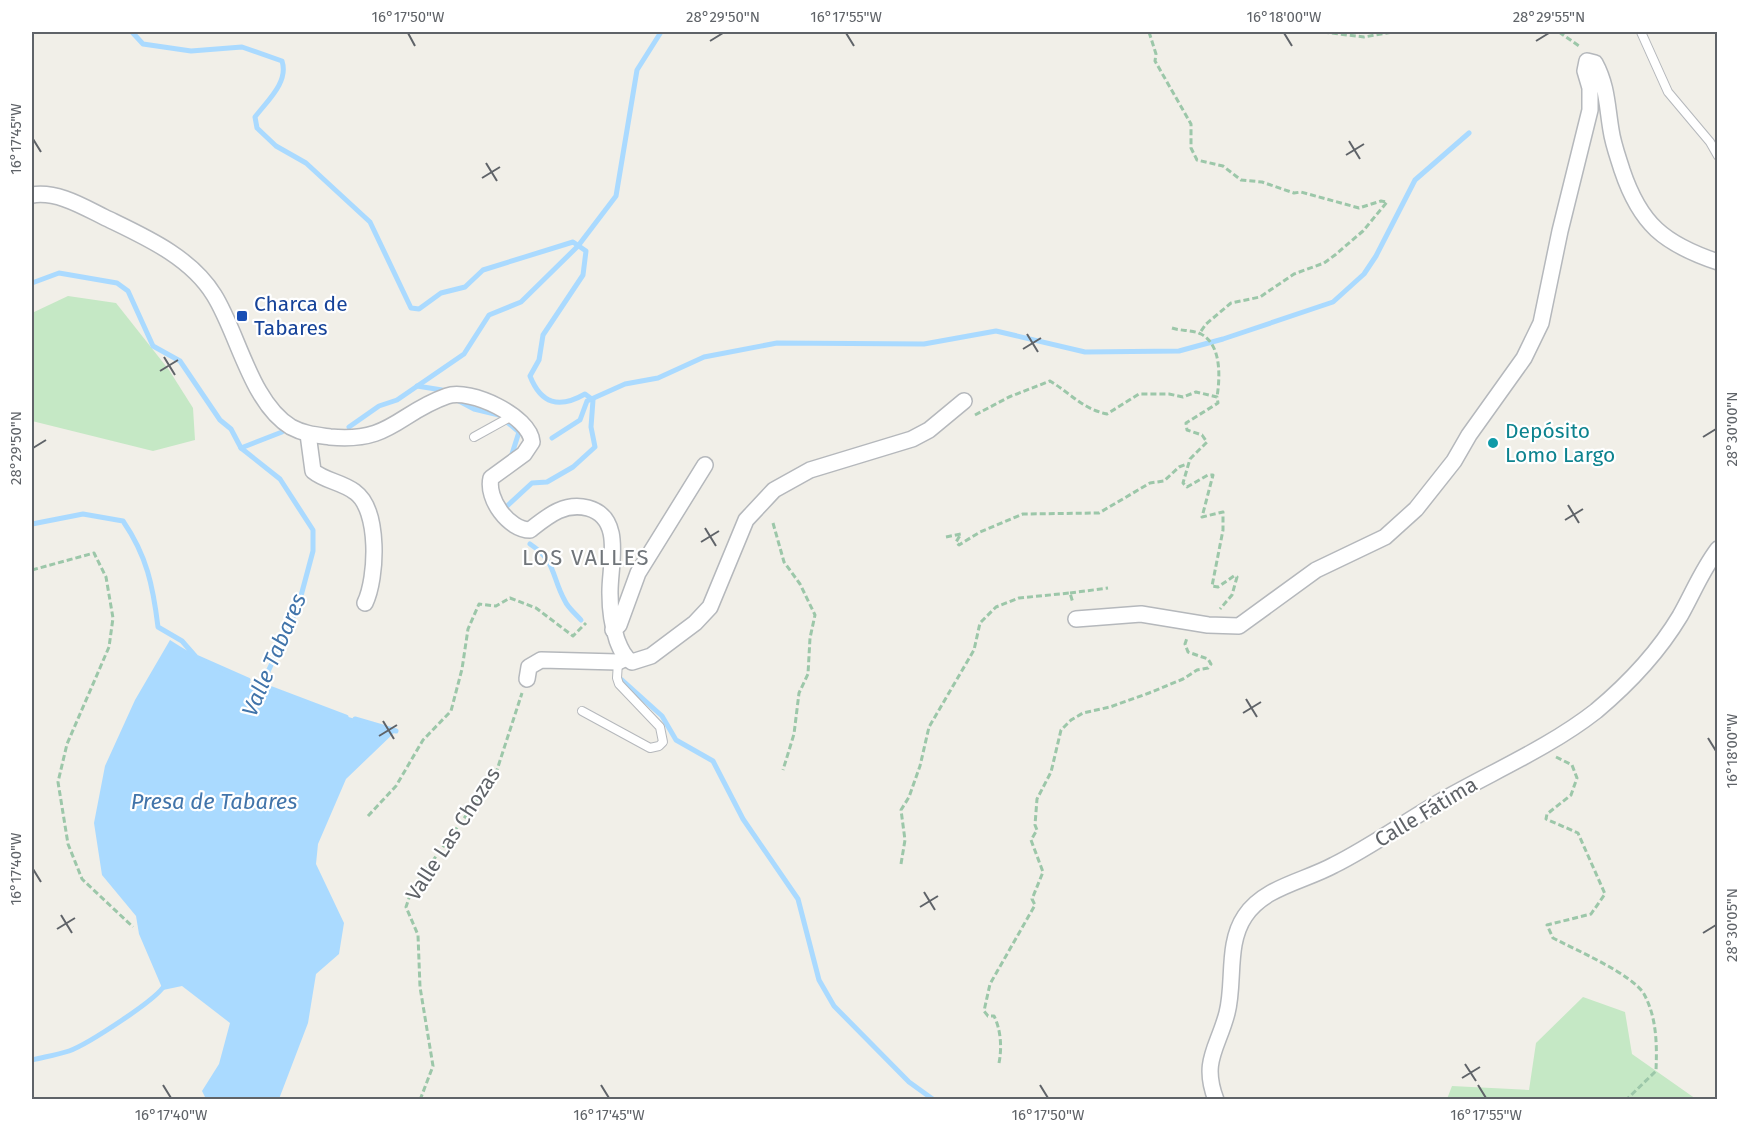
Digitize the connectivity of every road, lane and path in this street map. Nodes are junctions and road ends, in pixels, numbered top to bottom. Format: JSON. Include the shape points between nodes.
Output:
{"nodes":[{"id":1,"x":1149,"y":32,"type":"edge"},
{"id":2,"x":1323,"y":32,"type":"edge"},
{"id":3,"x":1393,"y":32,"type":"edge"},
{"id":4,"x":1560,"y":32,"type":"edge"},
{"id":5,"x":1641,"y":32,"type":"edge"},
{"id":6,"x":1587,"y":61,"type":"junction"},
{"id":7,"x":1718,"y":156,"type":"edge"},
{"id":8,"x":32,"y":195,"type":"edge"},
{"id":9,"x":1718,"y":261,"type":"edge"},
{"id":10,"x":1172,"y":328,"type":"dead end"},
{"id":11,"x":1199,"y":334,"type":"junction"},
{"id":12,"x":1217,"y":397,"type":"junction"},
{"id":13,"x":964,"y":401,"type":"dead end"},
{"id":14,"x":975,"y":415,"type":"dead end"},
{"id":15,"x":512,"y":416,"type":"junction"},
{"id":16,"x":308,"y":434,"type":"junction"},
{"id":17,"x":474,"y":437,"type":"dead end"},
{"id":18,"x":1187,"y":464,"type":"junction"},
{"id":19,"x":705,"y":465,"type":"dead end"},
{"id":20,"x":773,"y":523,"type":"dead end"},
{"id":21,"x":946,"y":537,"type":"dead end"},
{"id":22,"x":1718,"y":549,"type":"edge"},
{"id":23,"x":32,"y":570,"type":"edge"},
{"id":24,"x":1108,"y":588,"type":"dead end"},
{"id":25,"x":1070,"y":593,"type":"junction"},
{"id":26,"x":365,"y":603,"type":"dead end"},
{"id":27,"x":1076,"y":619,"type":"joint"},
{"id":28,"x":586,"y":622,"type":"dead end"},
{"id":29,"x":1208,"y":626,"type":"junction"},
{"id":30,"x":613,"y":630,"type":"junction"},
{"id":31,"x":622,"y":660,"type":"junction"},
{"id":32,"x":527,"y":679,"type":"joint"},
{"id":33,"x":582,"y":711,"type":"dead end"},
{"id":34,"x":1542,"y":746,"type":"junction"},
{"id":35,"x":783,"y":770,"type":"dead end"},
{"id":36,"x":368,"y":816,"type":"dead end"},
{"id":37,"x":901,"y":864,"type":"dead end"},
{"id":38,"x":133,"y":927,"type":"dead end"},
{"id":39,"x":999,"y":1063,"type":"dead end"},
{"id":40,"x":420,"y":1100,"type":"edge"},
{"id":41,"x":1216,"y":1100,"type":"edge"},
{"id":42,"x":1626,"y":1100,"type":"edge"}],
"edges":[{"from":1,"to":11,"type":"path","via":[[1155,61],[1191,124],[1191,148],[1197,160],[1223,166],[1241,180],[1359,208],[1387,202],[1363,231],[1324,263],[1294,274],[1260,297],[1231,303]]},
{"from":2,"to":3,"type":"path","via":[[1364,37]]},
{"from":4,"to":6,"type":"path","via":[[1574,40]]},
{"from":5,"to":7,"type":"lane","via":[[1668,92]]},
{"from":6,"to":9,"type":"street","via":[[1595,63],[1605,83],[1612,140],[1640,213],[1675,244]]},
{"from":6,"to":29,"type":"street","via":[[1585,71],[1591,99],[1585,138],[1541,323],[1524,358],[1434,489],[1397,527],[1364,549],[1316,570],[1247,622],[1230,627]]},
{"from":8,"to":16,"type":"street","via":[[76,203],[162,247],[200,277],[218,300],[265,400],[283,421]]},
{"from":10,"to":11,"type":"path"},
{"from":11,"to":12,"type":"path","via":[[1214,347],[1219,374]]},
{"from":12,"to":14,"type":"path","via":[[1196,392],[1183,397],[1139,393],[1107,414],[1077,402],[1050,381]]},
{"from":12,"to":18,"type":"path","via":[[1218,403],[1186,423],[1187,430],[1202,435],[1207,442]]},
{"from":13,"to":31,"type":"street","via":[[912,439],[810,470],[774,490],[746,520],[715,598],[703,615],[646,659]]},
{"from":15,"to":16,"type":"street","via":[[491,403],[462,394],[448,396],[393,428],[370,436]]},
{"from":15,"to":17,"type":"lane"},
{"from":15,"to":30,"type":"street","via":[[528,431],[532,442],[524,453],[490,478],[492,497],[508,519],[523,530],[530,530],[567,507],[594,510],[605,520],[613,537]]},
{"from":16,"to":26,"type":"street","via":[[313,471],[356,492],[367,509],[374,576]]},
{"from":18,"to":21,"type":"path","via":[[1164,481],[1150,483],[1100,513],[1028,513],[959,545],[956,542],[961,534]]},
{"from":18,"to":29,"type":"path","via":[[1183,483],[1187,488],[1210,474],[1213,476],[1202,517],[1223,512],[1212,586],[1237,577],[1232,595]]},
{"from":19,"to":30,"type":"street","via":[[638,573],[619,625]]},
{"from":20,"to":35,"type":"path","via":[[784,562],[801,584],[814,615],[808,674],[799,693],[794,734]]},
{"from":22,"to":34,"type":"street","name":"Calle Fátima","via":[[1703,569],[1679,618],[1630,678],[1594,712]]},
{"from":23,"to":38,"type":"path","via":[[94,553],[106,577],[113,618],[109,647],[67,744],[58,782],[68,844],[82,879]]},
{"from":24,"to":25,"type":"path"},
{"from":25,"to":27,"type":"path"},
{"from":25,"to":37,"type":"path","via":[[1019,598],[996,607],[980,623],[974,650],[929,727],[920,766],[901,810],[905,840]]},
{"from":27,"to":29,"type":"street","via":[[1141,614]]},
{"from":28,"to":36,"type":"path","via":[[573,636],[536,608],[510,598],[496,606],[479,604],[468,629],[451,711],[423,740],[396,786]]},
{"from":29,"to":39,"type":"path","via":[[1187,638],[1185,644],[1188,652],[1208,659],[1208,668],[1115,706],[1083,712],[1061,730],[1051,772],[1037,800],[1037,830],[1031,840],[1043,872],[1032,899],[1035,904],[990,984],[984,1011],[997,1022]]},
{"from":30,"to":31,"type":"street"},
{"from":31,"to":32,"type":"street","via":[[541,660],[529,667]]},
{"from":31,"to":33,"type":"lane","via":[[619,684],[660,727],[663,742],[650,748]]},
{"from":32,"to":40,"type":"path","name":"Valle Las Chozas","via":[[495,777],[412,889],[406,908],[418,935],[420,987],[433,1066]]},
{"from":34,"to":41,"type":"street","name":"Calle Fátima","via":[[1354,854],[1276,890],[1251,908],[1238,930],[1227,1011],[1209,1061],[1209,1081]]},
{"from":34,"to":42,"type":"path","via":[[1572,765],[1577,778],[1571,795],[1546,819],[1578,833],[1605,894],[1591,914],[1547,925],[1552,938],[1606,963],[1643,992],[1658,1036],[1656,1071]]}]}
